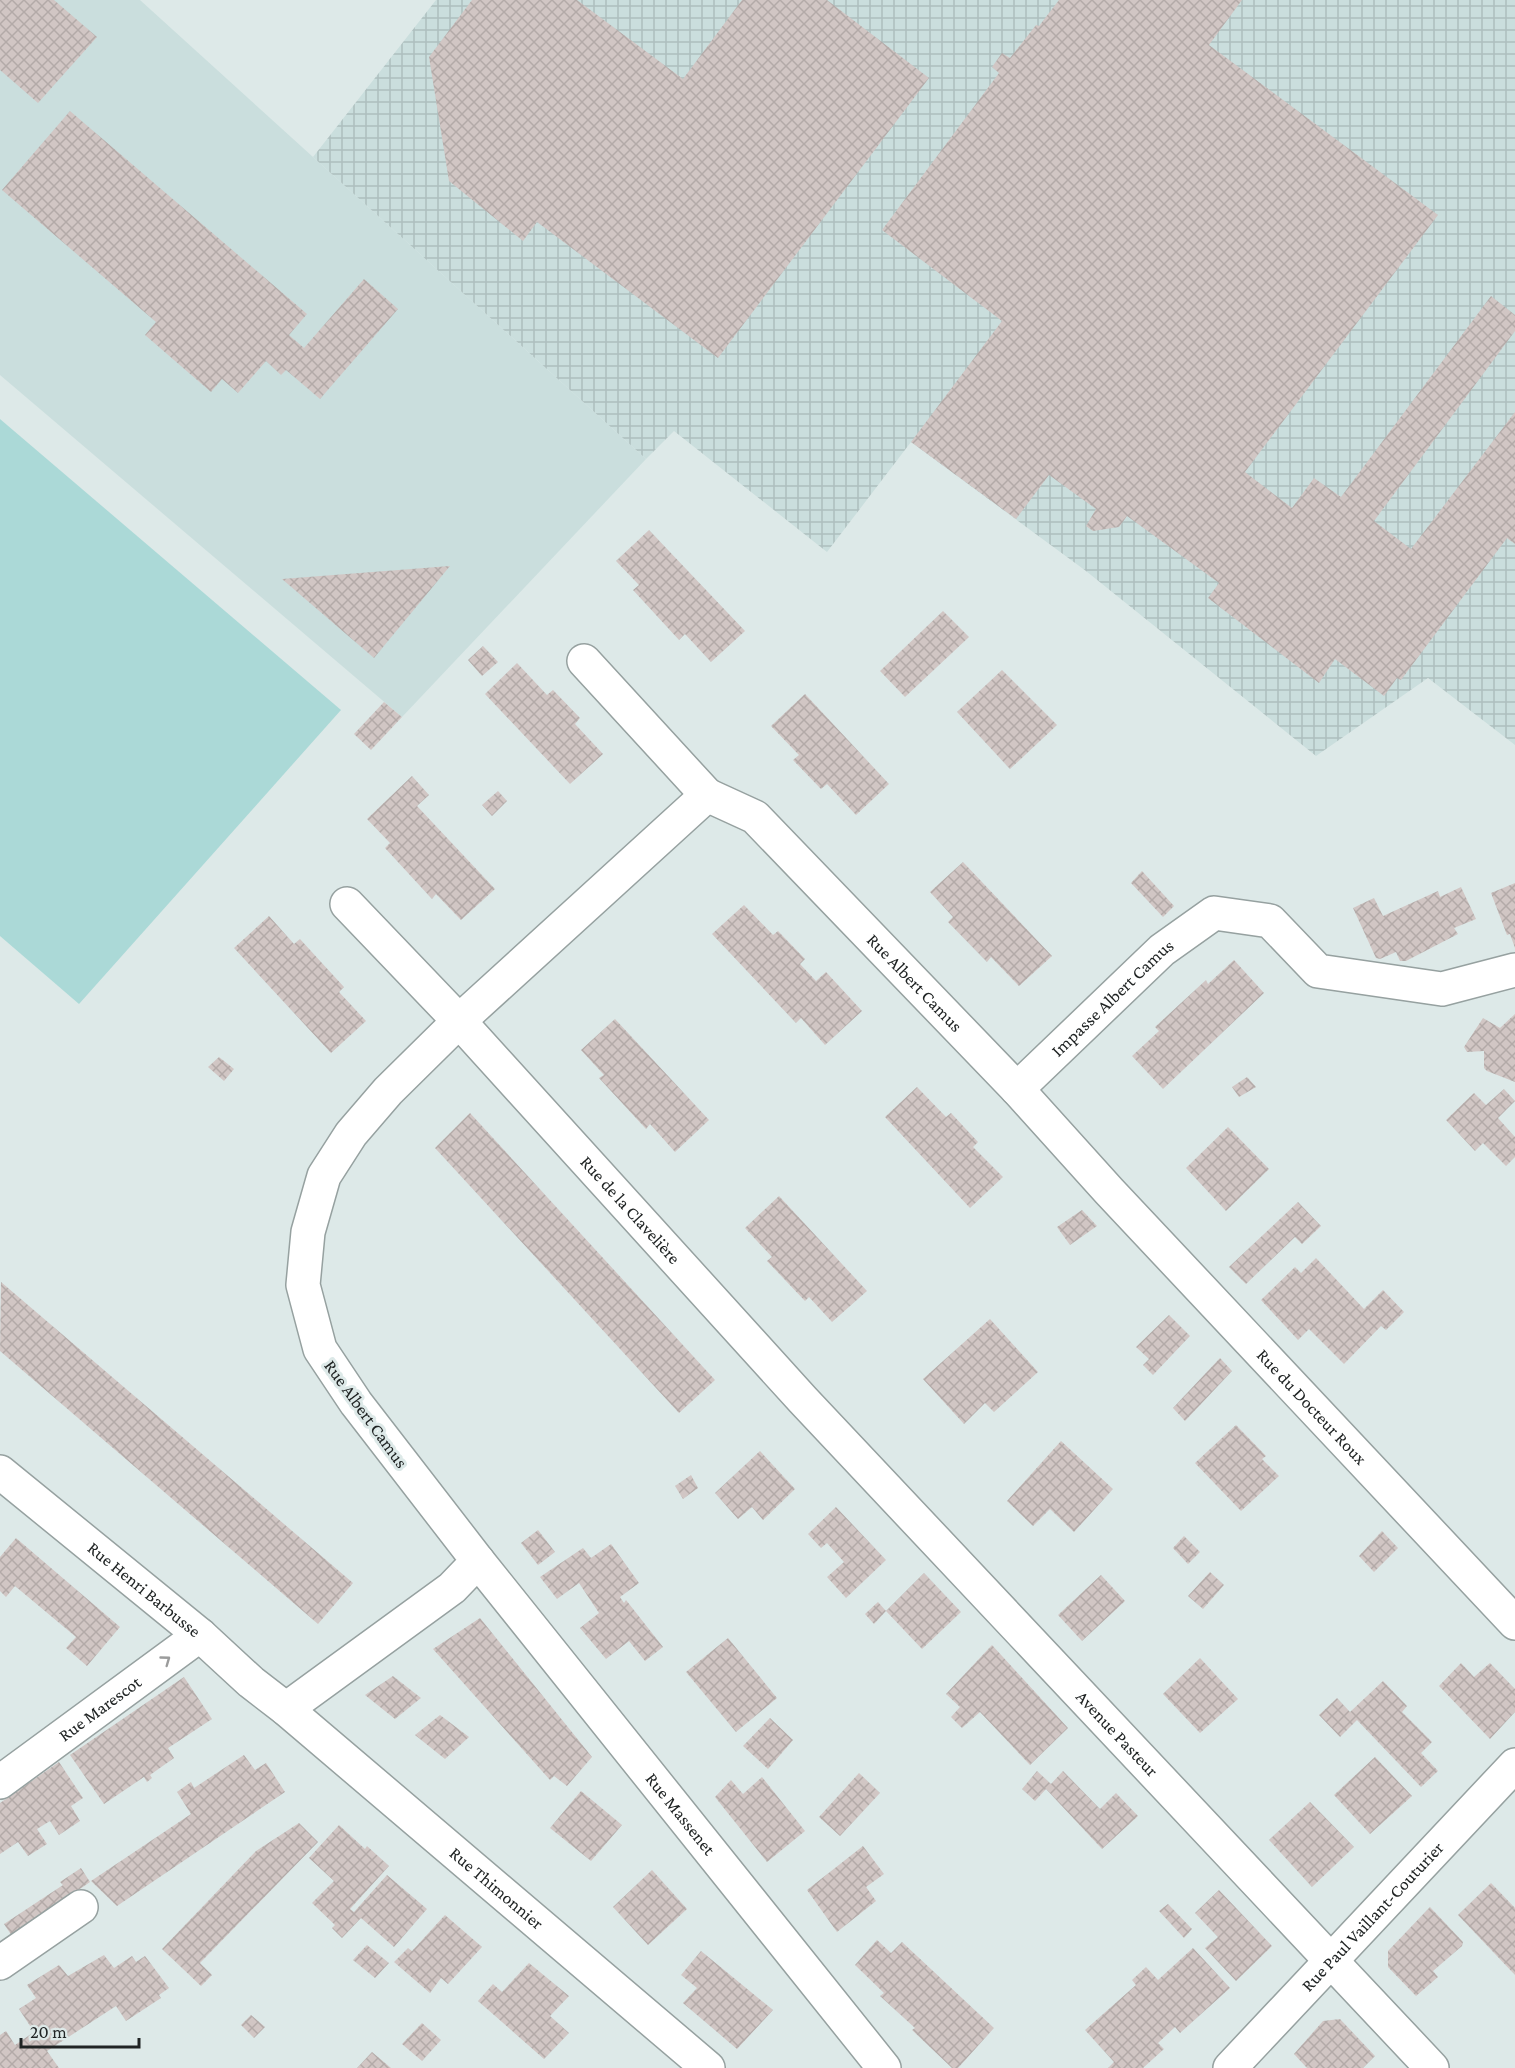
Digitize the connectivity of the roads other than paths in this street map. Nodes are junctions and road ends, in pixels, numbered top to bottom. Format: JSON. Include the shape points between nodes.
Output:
{"nodes":[{"id":1,"x":584,"y":662,"type":"dead end"},
{"id":2,"x":707,"y":795,"type":"junction"},
{"id":3,"x":347,"y":904,"type":"dead end"},
{"id":4,"x":1515,"y":970,"type":"edge"},
{"id":5,"x":459,"y":1021,"type":"junction"},
{"id":6,"x":1017,"y":1089,"type":"junction"},
{"id":7,"x":1109,"y":1191,"type":"joint"},
{"id":8,"x":803,"y":1400,"type":"joint"},
{"id":9,"x":0,"y":1472,"type":"edge"},
{"id":10,"x":478,"y":1561,"type":"junction"},
{"id":11,"x":1515,"y":1623,"type":"edge"},
{"id":12,"x":200,"y":1635,"type":"junction"},
{"id":13,"x":286,"y":1709,"type":"junction"},
{"id":14,"x":1515,"y":1765,"type":"edge"},
{"id":15,"x":0,"y":1782,"type":"edge"},
{"id":16,"x":81,"y":1907,"type":"dead end"},
{"id":17,"x":1332,"y":1961,"type":"junction"},
{"id":18,"x":0,"y":1963,"type":"edge"},
{"id":19,"x":708,"y":2068,"type":"edge"},
{"id":20,"x":884,"y":2068,"type":"edge"},
{"id":21,"x":1230,"y":2068,"type":"edge"},
{"id":22,"x":1432,"y":2068,"type":"edge"}],
"edges":[{"from":1,"to":2,"type":"street","name":"Rue Albert Camus"},
{"from":2,"to":5,"type":"street","name":"Rue Albert Camus"},
{"from":2,"to":6,"type":"street","name":"Rue Albert Camus","via":[[755,817]]},
{"from":3,"to":5,"type":"street"},
{"from":4,"to":6,"type":"street","name":"Impasse Albert Camus","via":[[1442,989],[1318,971],[1270,921],[1214,913],[1162,950]]},
{"from":5,"to":8,"type":"street","name":"Rue de la Clavelière"},
{"from":5,"to":10,"type":"street","name":"Rue Albert Camus","via":[[388,1091],[351,1134],[324,1176],[308,1232],[303,1285],[320,1349],[356,1403]]},
{"from":6,"to":7,"type":"street","name":"Rue Albert Camus"},
{"from":7,"to":11,"type":"street","name":"Rue du Docteur Roux"},
{"from":8,"to":17,"type":"street","name":"Avenue Pasteur"},
{"from":9,"to":12,"type":"street","name":"Rue Henri Barbusse"},
{"from":10,"to":13,"type":"street","via":[[452,1588]]},
{"from":10,"to":20,"type":"street","name":"Rue Massenet"},
{"from":12,"to":13,"type":"street","name":"Rue Henri Barbusse"},
{"from":15,"to":12,"type":"street","name":"Rue Marescot","one_way":true},
{"from":13,"to":19,"type":"street","name":"Rue Thimonnier"},
{"from":14,"to":17,"type":"street","name":"Rue Paul Vaillant-Couturier"},
{"from":16,"to":18,"type":"street"},
{"from":17,"to":21,"type":"street","name":"Rue Paul Vaillant-Couturier"},
{"from":17,"to":22,"type":"street","name":"Avenue Pasteur"}]}
